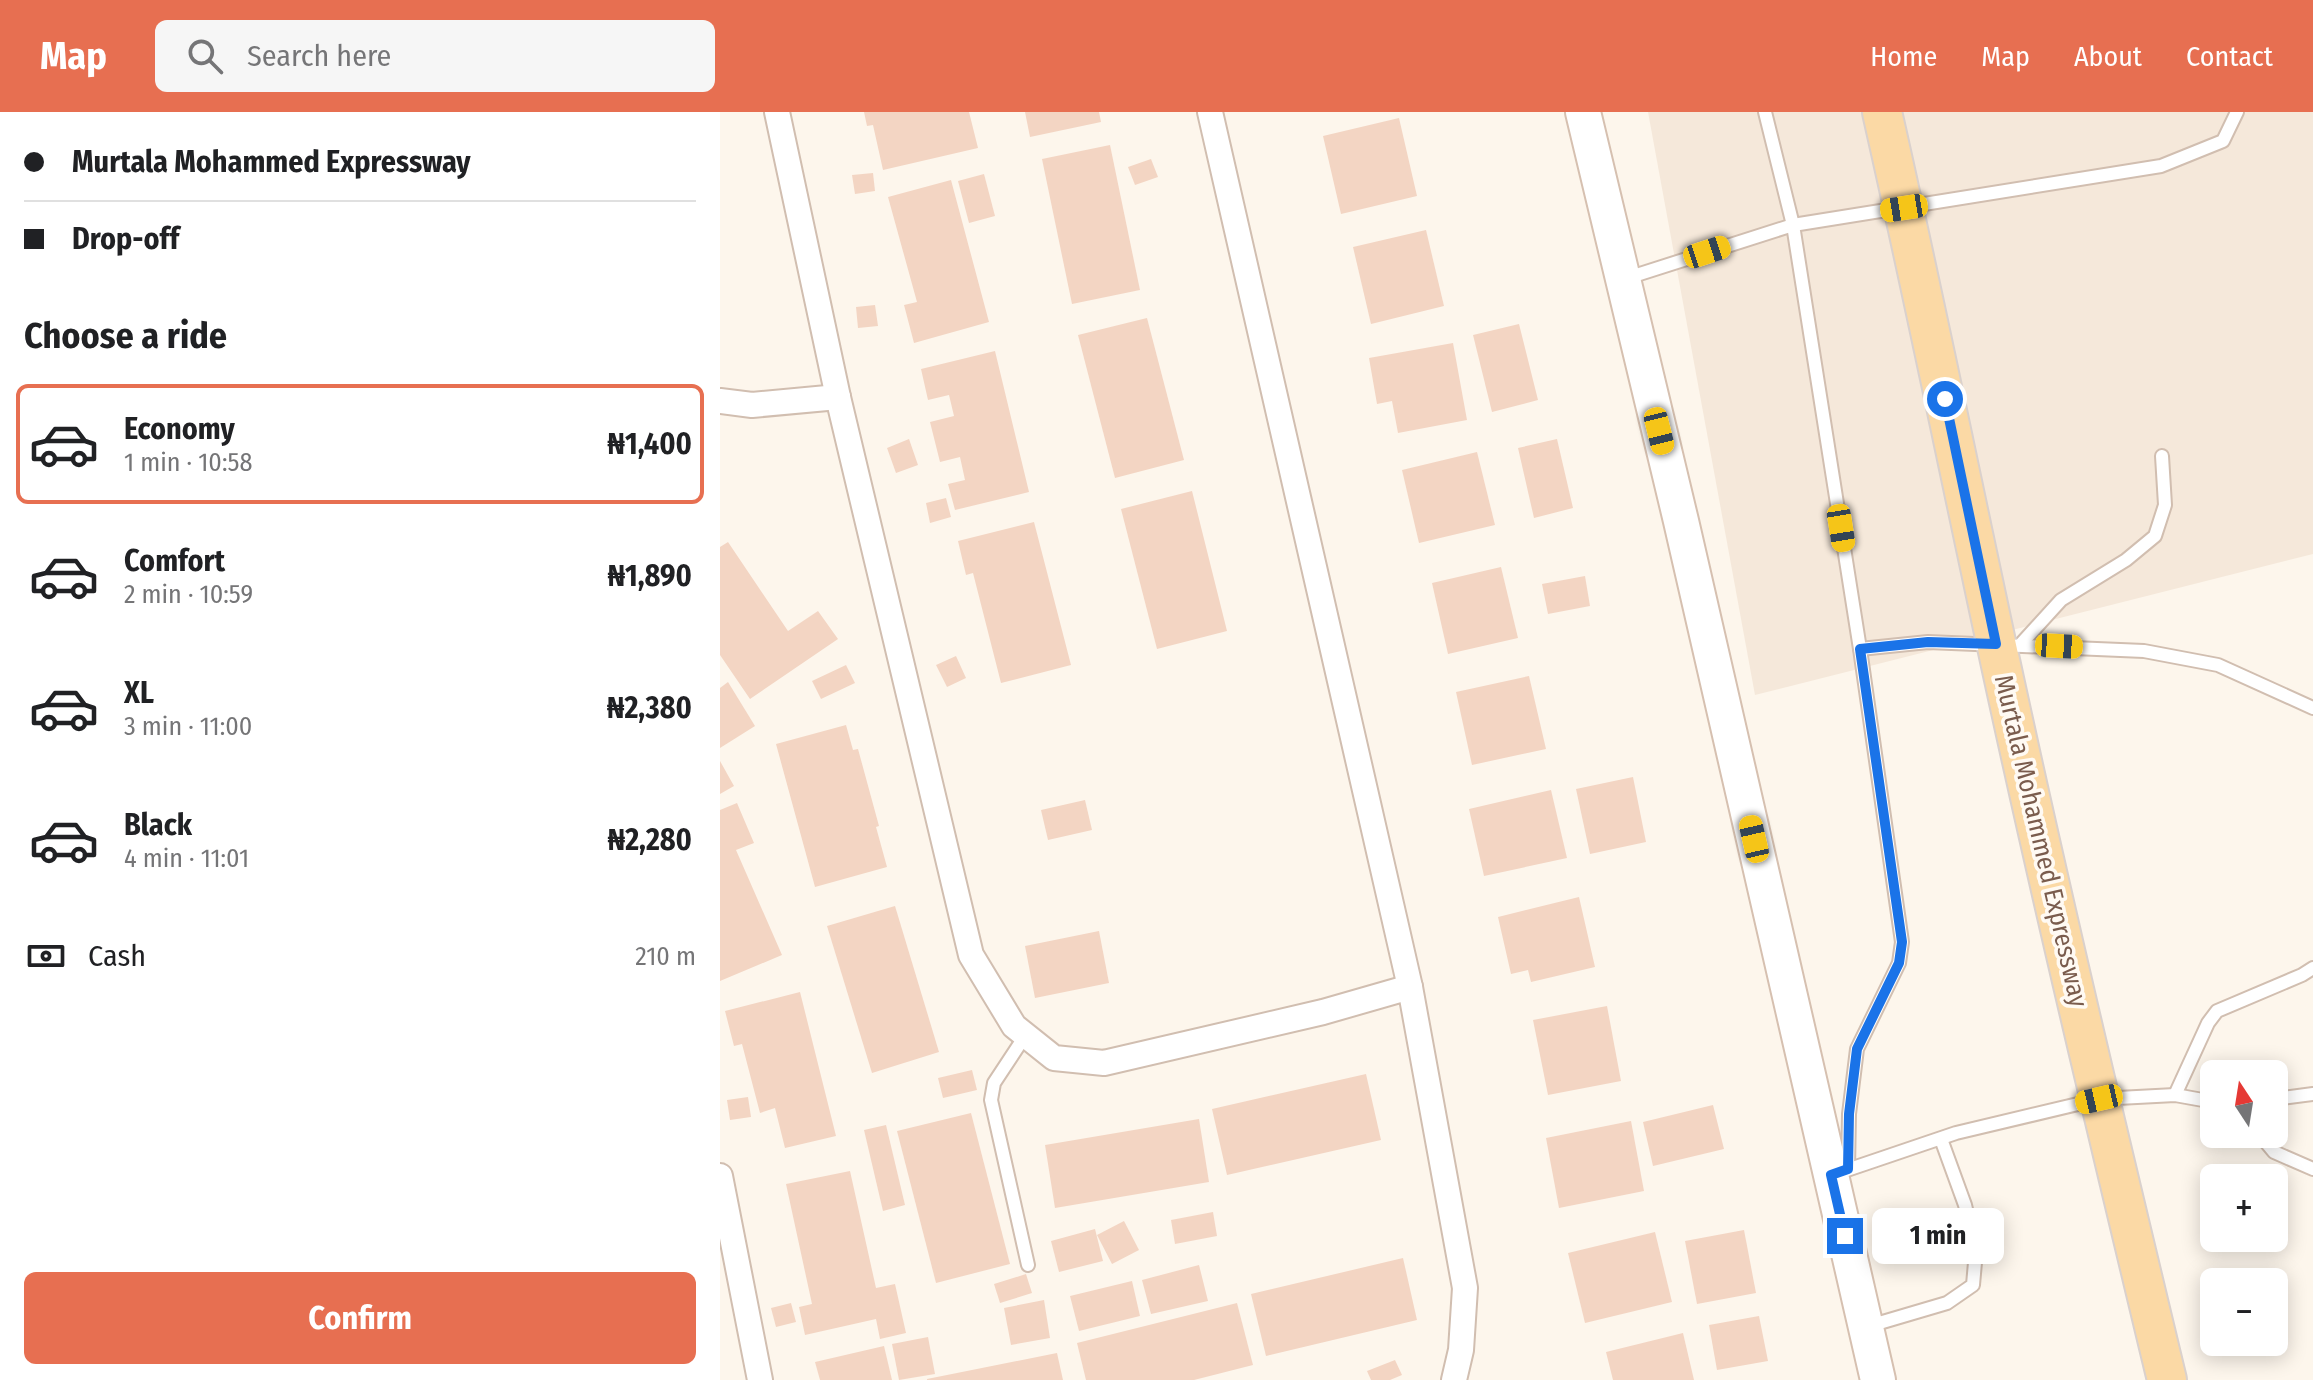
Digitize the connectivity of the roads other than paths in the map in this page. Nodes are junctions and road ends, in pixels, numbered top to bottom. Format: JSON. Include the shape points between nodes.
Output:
{"nodes":[{"id":1,"x":777,"y":112,"type":"edge"},
{"id":2,"x":1210,"y":112,"type":"edge"},
{"id":3,"x":1583,"y":112,"type":"edge"},
{"id":4,"x":1765,"y":112,"type":"edge"},
{"id":5,"x":1882,"y":112,"type":"edge"},
{"id":6,"x":2237,"y":112,"type":"edge"},
{"id":7,"x":1904,"y":208,"type":"junction"},
{"id":8,"x":1793,"y":225,"type":"junction"},
{"id":9,"x":1622,"y":279,"type":"junction"},
{"id":10,"x":838,"y":397,"type":"junction"},
{"id":11,"x":720,"y":401,"type":"edge"},
{"id":12,"x":2162,"y":456,"type":"dead end"},
{"id":13,"x":2008,"y":644,"type":"junction"},
{"id":14,"x":1860,"y":649,"type":"junction"},
{"id":15,"x":2313,"y":708,"type":"edge"},
{"id":16,"x":2313,"y":968,"type":"edge"},
{"id":17,"x":1410,"y":987,"type":"junction"},
{"id":18,"x":1025,"y":1036,"type":"junction"},
{"id":19,"x":2313,"y":1094,"type":"edge"},
{"id":20,"x":2175,"y":1095,"type":"junction"},
{"id":21,"x":2288,"y":1097,"type":"edge"},
{"id":22,"x":2099,"y":1099,"type":"junction"},
{"id":23,"x":2200,"y":1099,"type":"edge"},
{"id":24,"x":1941,"y":1139,"type":"junction"},
{"id":25,"x":2271,"y":1148,"type":"edge"},
{"id":26,"x":2313,"y":1169,"type":"edge"},
{"id":27,"x":1840,"y":1172,"type":"junction"},
{"id":28,"x":720,"y":1176,"type":"edge"},
{"id":29,"x":1028,"y":1265,"type":"dead end"},
{"id":30,"x":1866,"y":1327,"type":"junction"},
{"id":31,"x":760,"y":1380,"type":"edge"},
{"id":32,"x":1454,"y":1380,"type":"edge"},
{"id":33,"x":1878,"y":1380,"type":"edge"},
{"id":34,"x":2167,"y":1380,"type":"edge"}],
"edges":[{"from":1,"to":10,"type":"street"},
{"from":2,"to":17,"type":"street"},
{"from":3,"to":9,"type":"main road"},
{"from":4,"to":8,"type":"lane"},
{"from":5,"to":7,"type":"main road","name":"Murtala Mohammed Expressway"},
{"from":6,"to":7,"type":"lane","via":[[2223,141],[2161,166]]},
{"from":7,"to":8,"type":"lane"},
{"from":7,"to":13,"type":"main road","name":"Murtala Mohammed Expressway"},
{"from":8,"to":9,"type":"lane"},
{"from":8,"to":14,"type":"lane"},
{"from":9,"to":27,"type":"main road"},
{"from":10,"to":11,"type":"street","via":[[752,405]]},
{"from":10,"to":18,"type":"street","via":[[971,955]]},
{"from":12,"to":13,"type":"lane","via":[[2165,505],[2155,536],[2061,600]]},
{"from":13,"to":14,"type":"lane","via":[[1928,642]]},
{"from":13,"to":15,"type":"lane","via":[[2144,651],[2218,665]]},
{"from":13,"to":22,"type":"main road","name":"Murtala Mohammed Expressway"},
{"from":14,"to":27,"type":"lane","via":[[1902,942],[1899,963],[1857,1049]]},
{"from":16,"to":20,"type":"lane","via":[[2217,1011]]},
{"from":17,"to":18,"type":"street","via":[[1104,1063],[1054,1058]]},
{"from":17,"to":32,"type":"street","via":[[1465,1288]]},
{"from":18,"to":29,"type":"lane","via":[[994,1083],[991,1100]]},
{"from":19,"to":21,"type":"lane"},
{"from":20,"to":22,"type":"lane"},
{"from":20,"to":23,"type":"lane"},
{"from":22,"to":24,"type":"lane"},
{"from":22,"to":34,"type":"main road","name":"Murtala Mohammed Expressway"},
{"from":24,"to":27,"type":"lane"},
{"from":24,"to":30,"type":"lane","via":[[1976,1251],[1973,1285],[1947,1303]]},
{"from":25,"to":26,"type":"lane"},
{"from":27,"to":30,"type":"main road"},
{"from":28,"to":31,"type":"street"},
{"from":30,"to":33,"type":"main road"}]}
